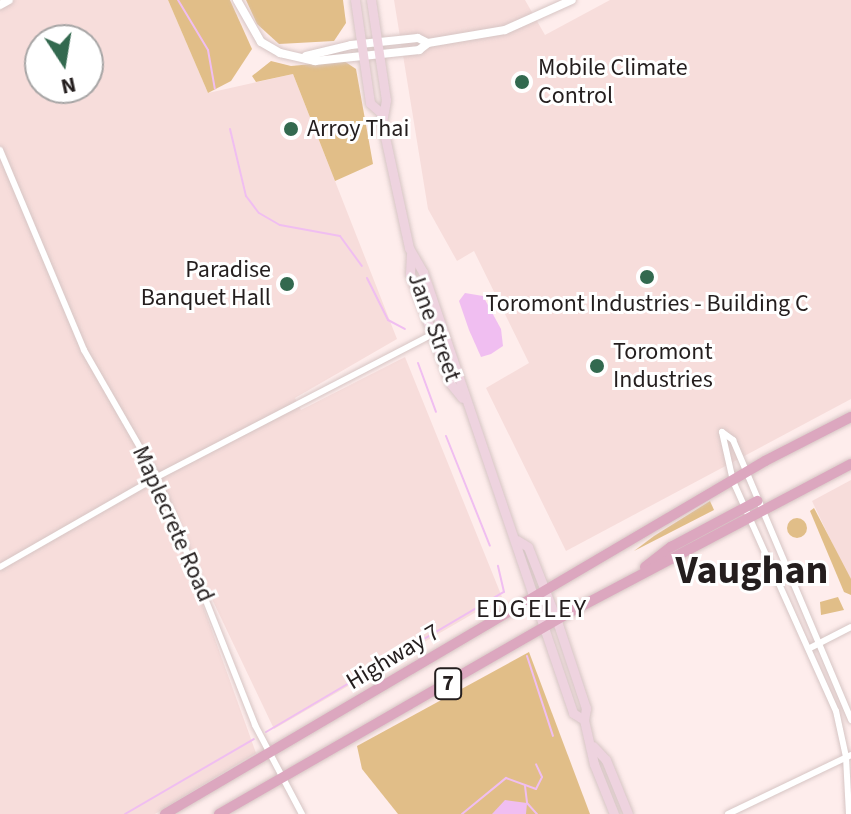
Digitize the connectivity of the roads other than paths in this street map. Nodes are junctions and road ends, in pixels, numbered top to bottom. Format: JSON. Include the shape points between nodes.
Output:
{"nodes":[{"id":1,"x":9,"y":0,"type":"edge"},
{"id":2,"x":237,"y":0,"type":"edge"},
{"id":3,"x":355,"y":0,"type":"edge"},
{"id":4,"x":371,"y":0,"type":"edge"},
{"id":5,"x":572,"y":0,"type":"edge"},
{"id":6,"x":0,"y":5,"type":"edge"},
{"id":7,"x":377,"y":43,"type":"junction"},
{"id":8,"x":428,"y":43,"type":"junction"},
{"id":9,"x":362,"y":50,"type":"junction"},
{"id":10,"x":379,"y":54,"type":"junction"},
{"id":11,"x":380,"y":112,"type":"junction"},
{"id":12,"x":0,"y":150,"type":"edge"},
{"id":13,"x":411,"y":254,"type":"junction"},
{"id":14,"x":442,"y":329,"type":"junction"},
{"id":15,"x":432,"y":334,"type":"junction"},
{"id":16,"x":462,"y":398,"type":"junction"},
{"id":17,"x":851,"y":417,"type":"edge"},
{"id":18,"x":851,"y":464,"type":"edge"},
{"id":19,"x":747,"y":475,"type":"junction"},
{"id":20,"x":157,"y":477,"type":"junction"},
{"id":21,"x":733,"y":481,"type":"junction"},
{"id":22,"x":757,"y":501,"type":"junction"},
{"id":23,"x":745,"y":508,"type":"junction"},
{"id":24,"x":761,"y":513,"type":"junction"},
{"id":25,"x":750,"y":519,"type":"junction"},
{"id":26,"x":517,"y":540,"type":"junction"},
{"id":27,"x":0,"y":567,"type":"edge"},
{"id":28,"x":628,"y":581,"type":"junction"},
{"id":29,"x":546,"y":591,"type":"junction"},
{"id":30,"x":534,"y":598,"type":"junction"},
{"id":31,"x":557,"y":621,"type":"junction"},
{"id":32,"x":851,"y":627,"type":"edge"},
{"id":33,"x":545,"y":629,"type":"junction"},
{"id":34,"x":821,"y":642,"type":"junction"},
{"id":35,"x":810,"y":648,"type":"junction"},
{"id":36,"x":584,"y":720,"type":"junction"},
{"id":37,"x":851,"y":720,"type":"edge"},
{"id":38,"x":593,"y":746,"type":"junction"},
{"id":39,"x":268,"y":755,"type":"junction"},
{"id":40,"x":848,"y":756,"type":"edge"},
{"id":41,"x":280,"y":779,"type":"junction"},
{"id":42,"x":165,"y":814,"type":"edge"},
{"id":43,"x":219,"y":814,"type":"edge"},
{"id":44,"x":302,"y":814,"type":"edge"},
{"id":45,"x":614,"y":814,"type":"edge"},
{"id":46,"x":628,"y":814,"type":"edge"},
{"id":47,"x":728,"y":814,"type":"edge"},
{"id":48,"x":849,"y":814,"type":"edge"}],
"edges":[{"from":1,"to":6,"type":"street"},
{"from":2,"to":9,"type":"street","via":[[261,42],[280,53]]},
{"from":3,"to":9,"type":"main road","name":"Jane Street"},
{"from":4,"to":7,"type":"main road","name":"Jane Street"},
{"from":5,"to":8,"type":"street","via":[[505,30]]},
{"from":7,"to":8,"type":"street","via":[[418,38]]},
{"from":7,"to":9,"type":"street"},
{"from":7,"to":10,"type":"main road","name":"Jane Street"},
{"from":8,"to":10,"type":"street","via":[[419,50]]},
{"from":9,"to":10,"type":"street"},
{"from":9,"to":11,"type":"main road","name":"Jane Street","via":[[370,103]]},
{"from":10,"to":11,"type":"main road","name":"Jane Street","via":[[386,100]]},
{"from":11,"to":13,"type":"main road","name":"Jane Street"},
{"from":12,"to":20,"type":"street","name":"Maplecrete Road","via":[[68,317]]},
{"from":13,"to":14,"type":"main road","name":"Jane Street","via":[[423,272]]},
{"from":13,"to":15,"type":"main road","name":"Jane Street","via":[[410,274]]},
{"from":14,"to":15,"type":"street"},
{"from":14,"to":16,"type":"main road","name":"Jane Street"},
{"from":15,"to":16,"type":"main road","name":"Jane Street","via":[[450,383]]},
{"from":15,"to":20,"type":"street"},
{"from":16,"to":26,"type":"main road","name":"Jane Street"},
{"from":17,"to":19,"type":"main road","name":"Highway 7","number":"7"},
{"from":18,"to":24,"type":"main road","name":"Highway 7","number":"7"},
{"from":19,"to":21,"type":"main road","name":"Highway 7","number":"7"},
{"from":19,"to":21,"type":"street","via":[[733,440],[722,432]]},
{"from":19,"to":22,"type":"street"},
{"from":20,"to":27,"type":"street"},
{"from":20,"to":39,"type":"street","name":"Maplecrete Road"},
{"from":21,"to":23,"type":"street"},
{"from":21,"to":29,"type":"main road","name":"Highway 7","number":"7"},
{"from":22,"to":23,"type":"main road"},
{"from":22,"to":24,"type":"street"},
{"from":23,"to":25,"type":"street"},
{"from":23,"to":28,"type":"main road","via":[[671,547]]},
{"from":24,"to":25,"type":"main road","name":"Highway 7","number":"7"},
{"from":24,"to":34,"type":"street"},
{"from":25,"to":28,"type":"main road","name":"Highway 7","number":"7"},
{"from":25,"to":35,"type":"street"},
{"from":26,"to":29,"type":"main road","name":"Jane Street","via":[[528,547]]},
{"from":26,"to":30,"type":"main road","name":"Jane Street","via":[[515,551]]},
{"from":28,"to":31,"type":"main road","name":"Highway 7","number":"7"},
{"from":29,"to":30,"type":"main road","name":"Highway 7","number":"7"},
{"from":29,"to":31,"type":"main road","name":"Jane Street"},
{"from":30,"to":33,"type":"main road","name":"Jane Street"},
{"from":30,"to":39,"type":"main road","name":"Highway 7","number":"7"},
{"from":31,"to":33,"type":"main road","name":"Highway 7","number":"7"},
{"from":31,"to":36,"type":"main road","name":"Jane Street","via":[[586,708]]},
{"from":32,"to":34,"type":"street"},
{"from":33,"to":36,"type":"main road","name":"Jane Street","via":[[573,713]]},
{"from":33,"to":41,"type":"main road","name":"Highway 7","number":"7"},
{"from":34,"to":35,"type":"street"},
{"from":34,"to":37,"type":"street"},
{"from":35,"to":40,"type":"street"},
{"from":36,"to":38,"type":"main road","name":"Jane Street"},
{"from":38,"to":45,"type":"main road","name":"Jane Street"},
{"from":38,"to":46,"type":"main road","name":"Jane Street","via":[[606,760]]},
{"from":39,"to":41,"type":"street","name":"Maplecrete Road"},
{"from":39,"to":42,"type":"main road","name":"Highway 7","number":"7"},
{"from":40,"to":47,"type":"street"},
{"from":40,"to":48,"type":"street"},
{"from":41,"to":43,"type":"main road","name":"Highway 7","number":"7"},
{"from":41,"to":44,"type":"street","name":"Maplecrete Road"}]}
